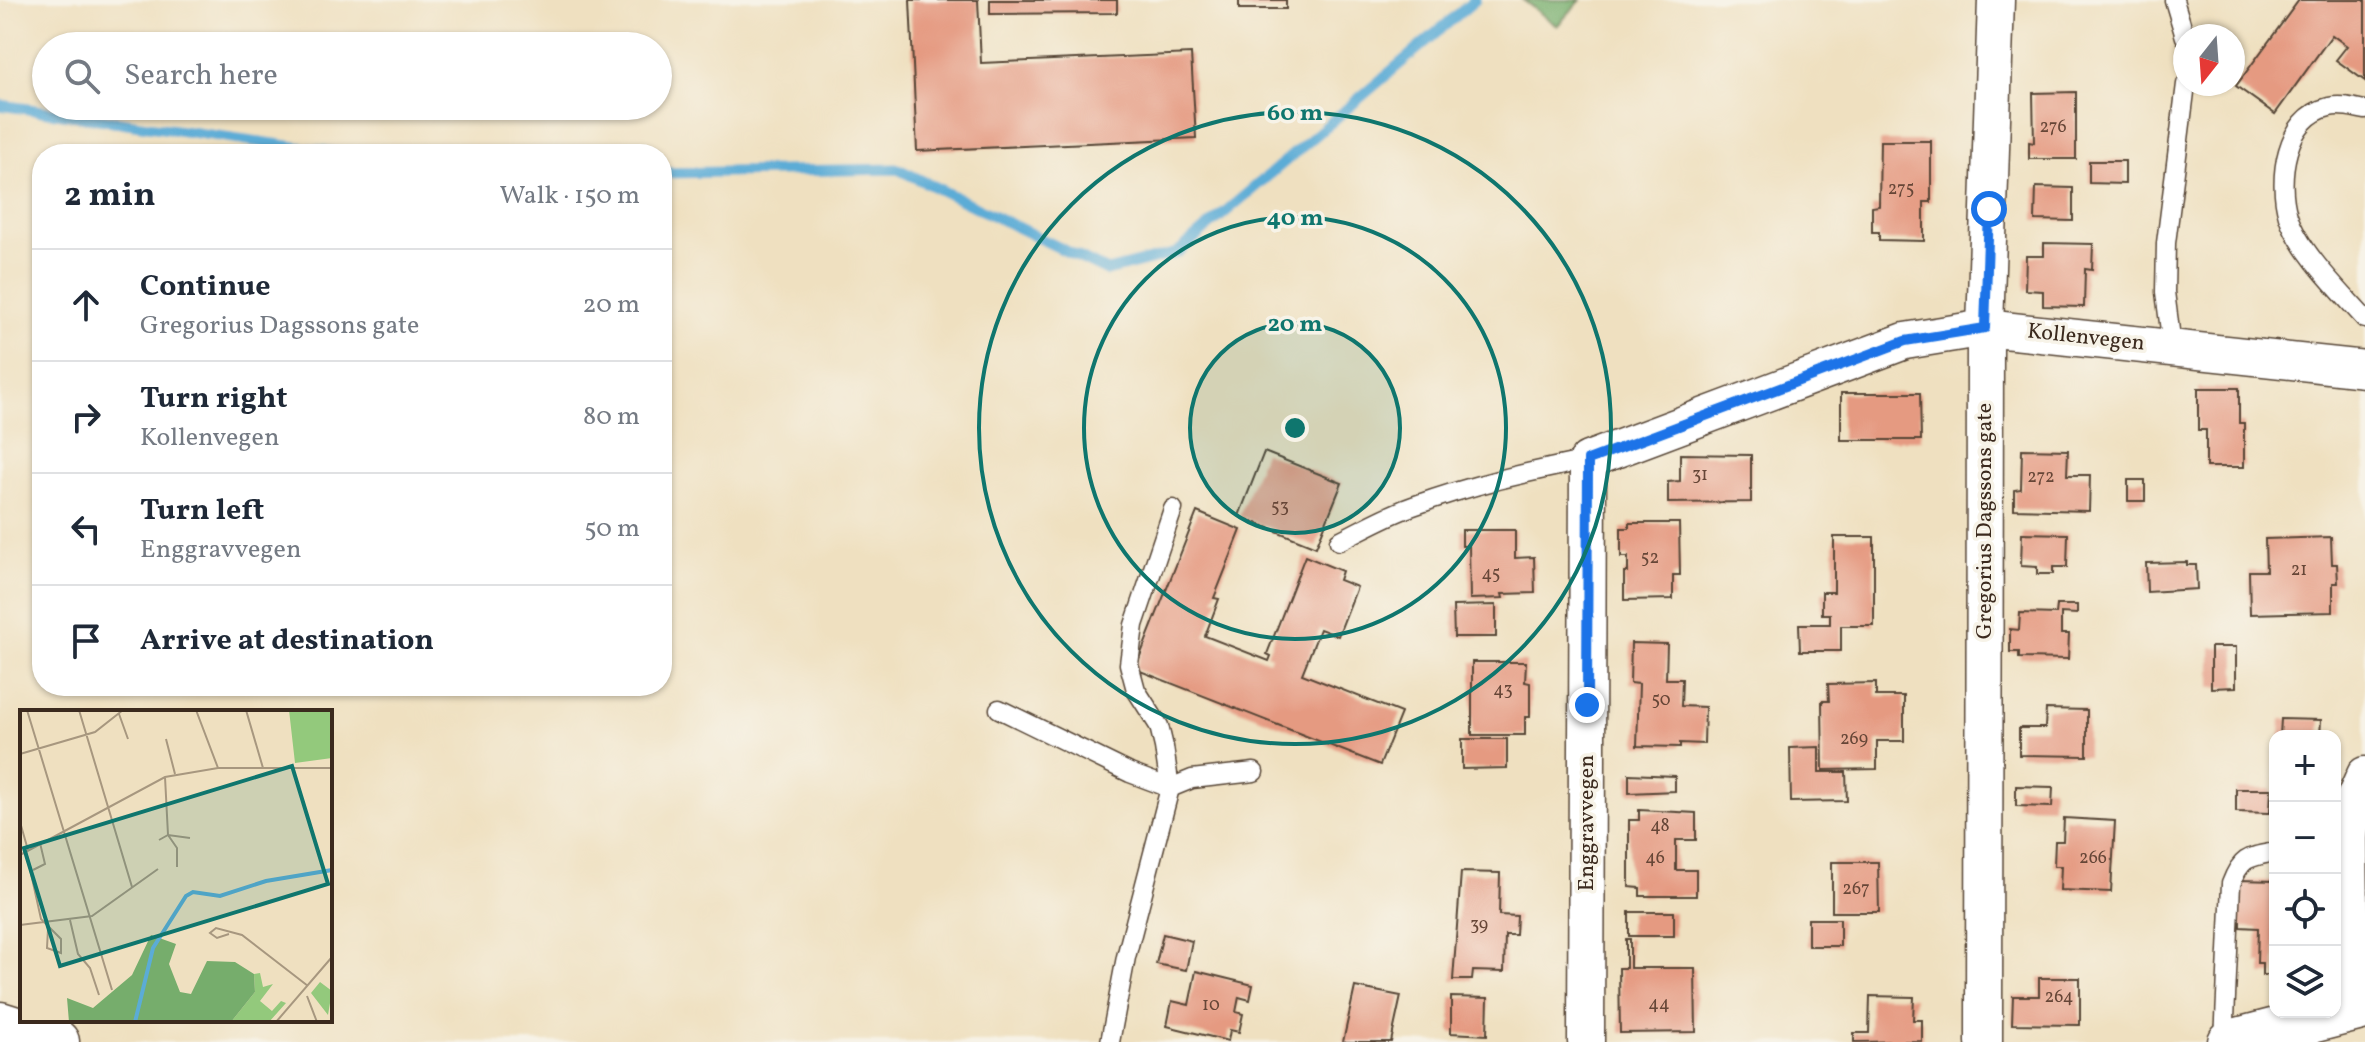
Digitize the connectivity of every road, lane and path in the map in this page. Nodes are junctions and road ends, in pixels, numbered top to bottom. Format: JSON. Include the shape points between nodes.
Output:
{"nodes":[{"id":1,"x":1996,"y":0,"type":"edge"},
{"id":2,"x":2174,"y":0,"type":"edge"},
{"id":3,"x":2181,"y":24,"type":"edge"},
{"id":4,"x":2184,"y":96,"type":"edge"},
{"id":5,"x":2365,"y":110,"type":"edge"},
{"id":6,"x":2365,"y":319,"type":"edge"},
{"id":7,"x":1985,"y":328,"type":"junction"},
{"id":8,"x":2172,"y":346,"type":"junction"},
{"id":9,"x":2365,"y":369,"type":"edge"},
{"id":10,"x":1588,"y":460,"type":"junction"},
{"id":11,"x":1173,"y":509,"type":"dead end"},
{"id":12,"x":1339,"y":541,"type":"dead end"},
{"id":13,"x":999,"y":709,"type":"dead end"},
{"id":14,"x":1254,"y":772,"type":"dead end"},
{"id":15,"x":2365,"y":775,"type":"edge"},
{"id":16,"x":1170,"y":788,"type":"junction"},
{"id":17,"x":2342,"y":840,"type":"edge"},
{"id":18,"x":2269,"y":853,"type":"edge"},
{"id":19,"x":2348,"y":1018,"type":"edge"},
{"id":20,"x":0,"y":1024,"type":"edge"},
{"id":21,"x":57,"y":1042,"type":"edge"},
{"id":22,"x":1110,"y":1042,"type":"edge"},
{"id":23,"x":1586,"y":1042,"type":"edge"},
{"id":24,"x":1984,"y":1042,"type":"edge"},
{"id":25,"x":2227,"y":1042,"type":"edge"}],
"edges":[{"from":1,"to":7,"type":"street","name":"Gregorius Dagssons gate"},
{"from":2,"to":3,"type":"lane"},
{"from":4,"to":8,"type":"lane","via":[[2166,243]]},
{"from":5,"to":6,"type":"lane","via":[[2329,107],[2312,114],[2288,149],[2284,194],[2288,217],[2304,247]]},
{"from":7,"to":8,"type":"street","name":"Kollenvegen"},
{"from":7,"to":10,"type":"street","name":"Kollenvegen","via":[[1905,341]]},
{"from":7,"to":24,"type":"street","name":"Gregorius Dagssons gate"},
{"from":8,"to":9,"type":"street","name":"Kollenvegen"},
{"from":10,"to":12,"type":"lane","via":[[1460,490]]},
{"from":10,"to":23,"type":"street","name":"Enggravvegen"},
{"from":11,"to":16,"type":"lane","via":[[1134,625],[1129,664],[1136,690],[1159,726]]},
{"from":13,"to":16,"type":"lane"},
{"from":14,"to":16,"type":"lane","via":[[1192,779]]},
{"from":15,"to":17,"type":"street"},
{"from":16,"to":22,"type":"lane"},
{"from":17,"to":19,"type":"street","via":[[2350,911]]},
{"from":18,"to":25,"type":"lane","via":[[2238,865],[2231,884]]},
{"from":19,"to":25,"type":"street"},
{"from":20,"to":21,"type":"street"}]}
